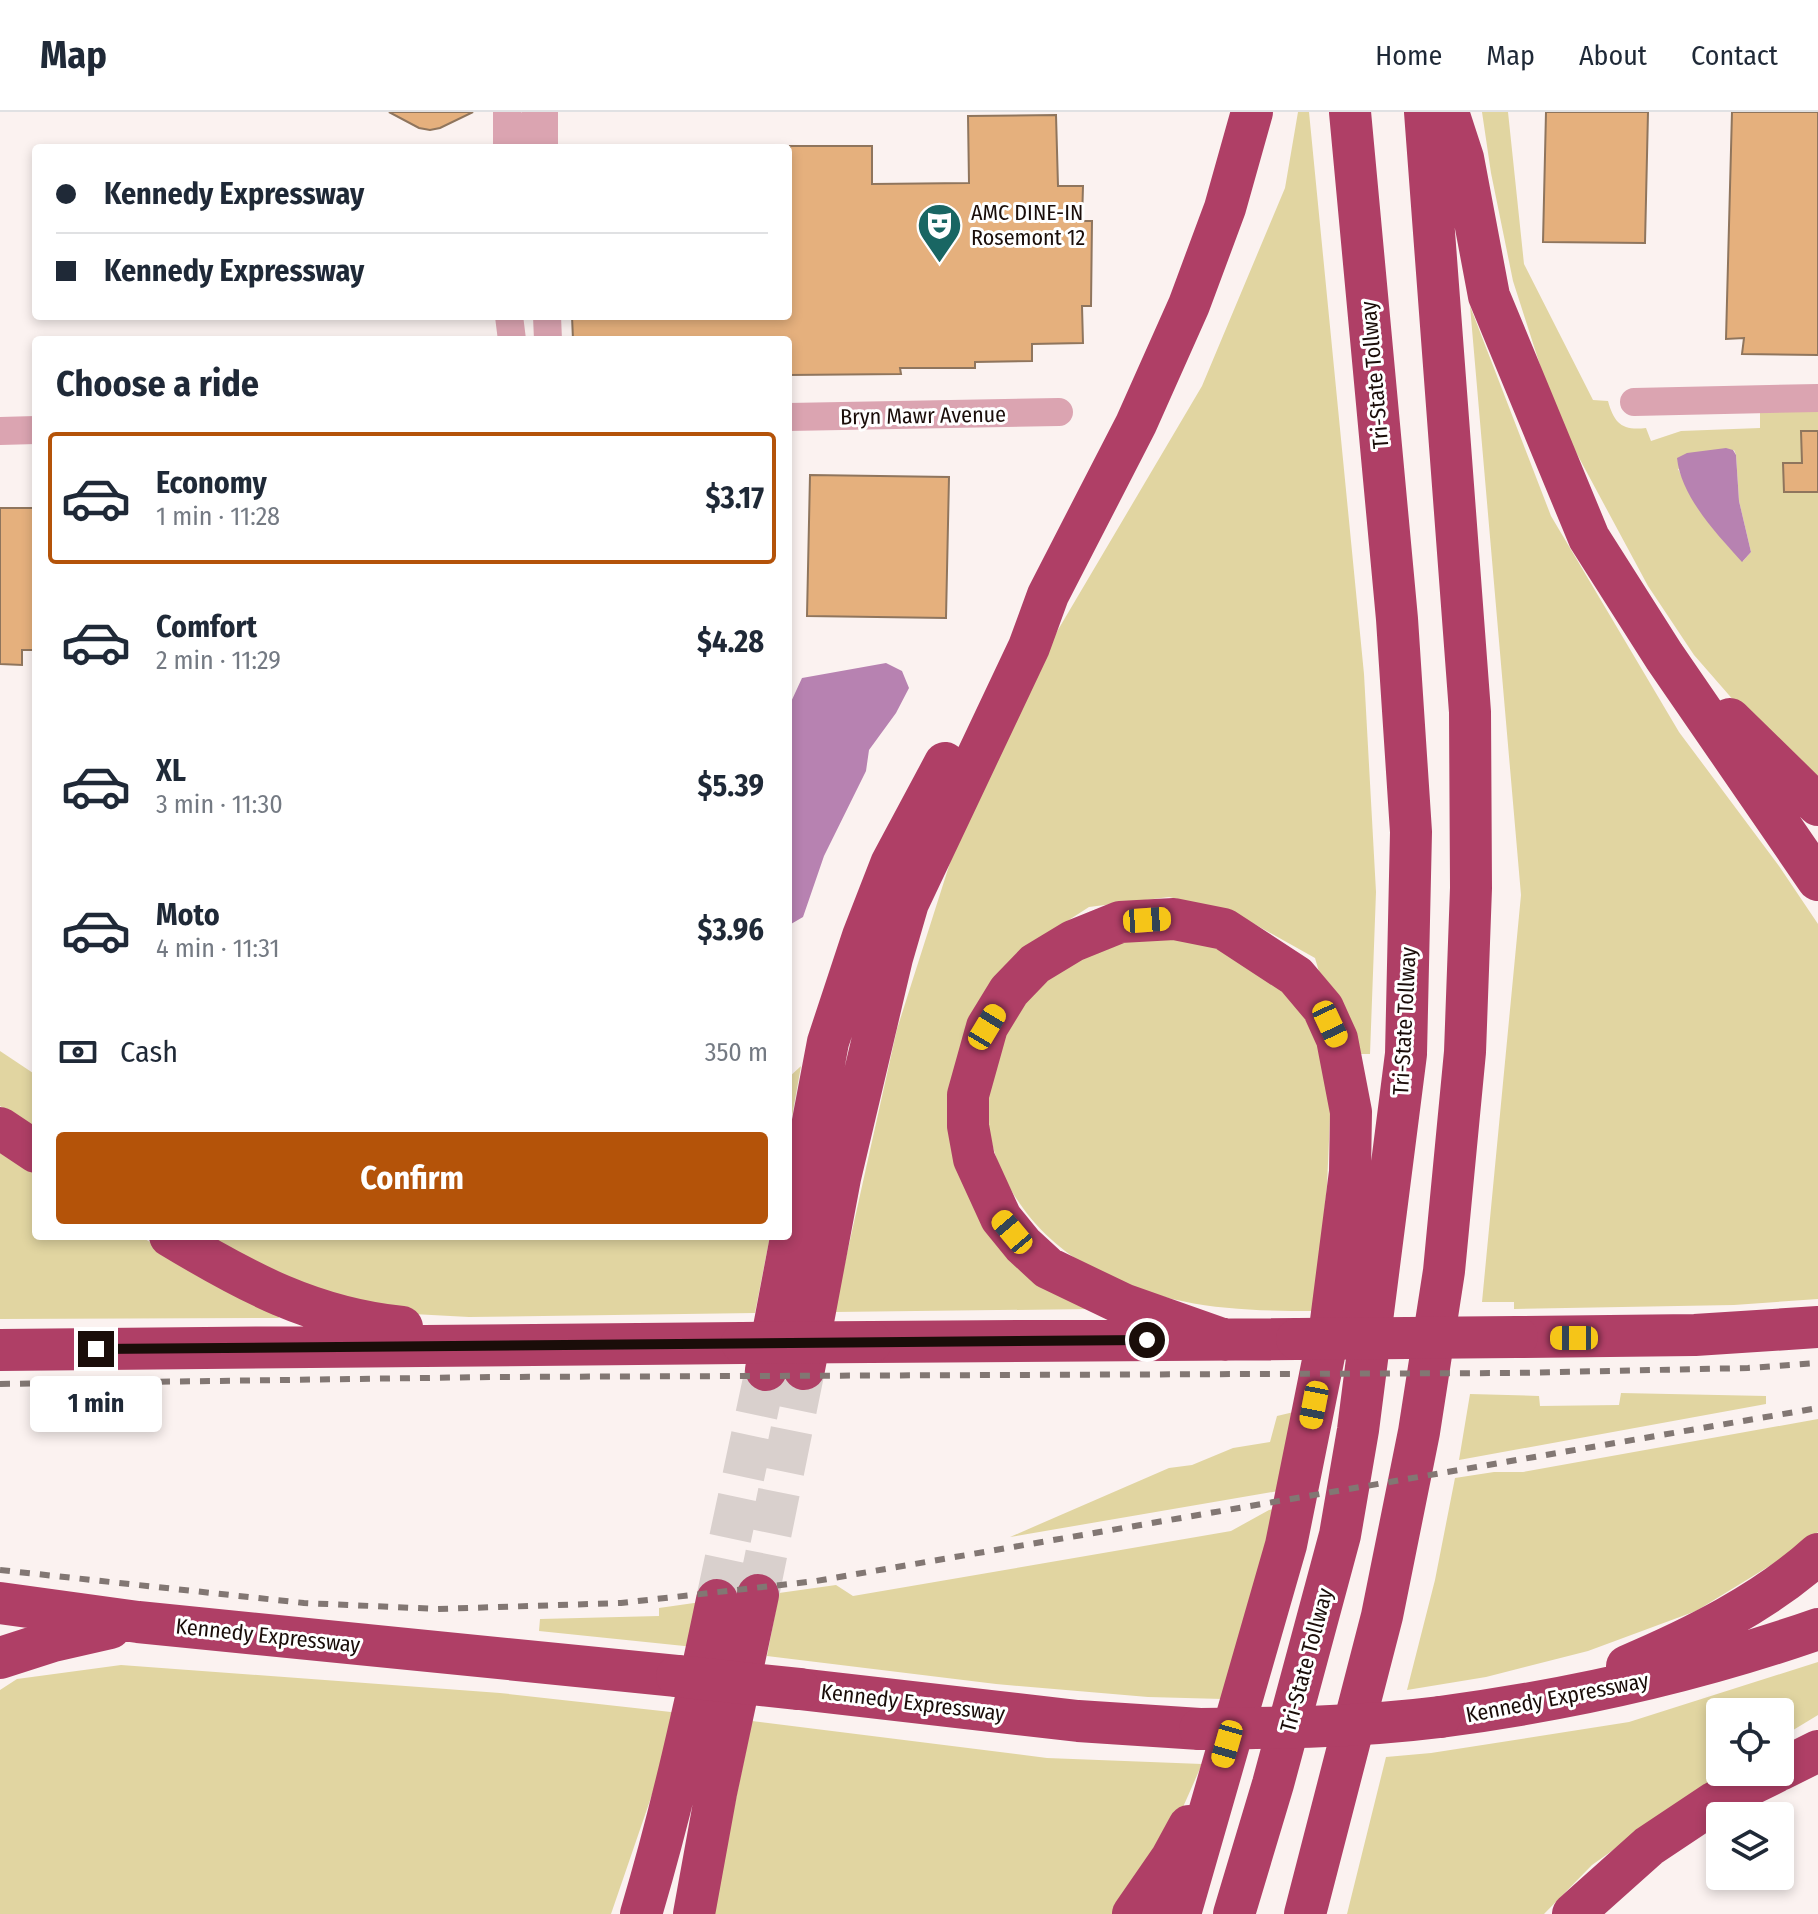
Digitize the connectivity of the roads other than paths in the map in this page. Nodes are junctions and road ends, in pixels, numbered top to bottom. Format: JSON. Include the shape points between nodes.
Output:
{"nodes":[{"id":1,"x":507,"y":112,"type":"edge"},
{"id":2,"x":538,"y":112,"type":"edge"},
{"id":3,"x":544,"y":112,"type":"edge"},
{"id":4,"x":1252,"y":112,"type":"edge"},
{"id":5,"x":1350,"y":112,"type":"edge"},
{"id":6,"x":1425,"y":112,"type":"edge"},
{"id":7,"x":1448,"y":112,"type":"edge"},
{"id":8,"x":507,"y":144,"type":"edge"},
{"id":9,"x":518,"y":144,"type":"edge"},
{"id":10,"x":544,"y":144,"type":"edge"},
{"id":11,"x":1818,"y":398,"type":"edge"},
{"id":12,"x":1634,"y":402,"type":"dead end"},
{"id":13,"x":1059,"y":412,"type":"dead end"},
{"id":14,"x":792,"y":417,"type":"edge"},
{"id":15,"x":32,"y":430,"type":"edge"},
{"id":16,"x":0,"y":431,"type":"edge"},
{"id":17,"x":1664,"y":656,"type":"junction"},
{"id":18,"x":1818,"y":805,"type":"edge"},
{"id":19,"x":1818,"y":880,"type":"edge"},
{"id":20,"x":0,"y":1128,"type":"edge"},
{"id":21,"x":32,"y":1149,"type":"edge"},
{"id":22,"x":177,"y":1240,"type":"edge"},
{"id":23,"x":1818,"y":1327,"type":"edge"},
{"id":24,"x":1225,"y":1340,"type":"junction"},
{"id":25,"x":682,"y":1343,"type":"junction"},
{"id":26,"x":0,"y":1350,"type":"edge"},
{"id":27,"x":771,"y":1361,"type":"junction"},
{"id":28,"x":1818,"y":1554,"type":"edge"},
{"id":29,"x":758,"y":1595,"type":"tunnel mouth"},
{"id":30,"x":717,"y":1600,"type":"tunnel mouth"},
{"id":31,"x":0,"y":1603,"type":"edge"},
{"id":32,"x":138,"y":1622,"type":"junction"},
{"id":33,"x":1818,"y":1629,"type":"edge"},
{"id":34,"x":0,"y":1658,"type":"edge"},
{"id":35,"x":1509,"y":1708,"type":"junction"},
{"id":36,"x":1818,"y":1751,"type":"edge"},
{"id":37,"x":1794,"y":1763,"type":"edge"},
{"id":38,"x":1219,"y":1773,"type":"junction"},
{"id":39,"x":1748,"y":1786,"type":"edge"},
{"id":40,"x":641,"y":1914,"type":"edge"},
{"id":41,"x":694,"y":1914,"type":"edge"},
{"id":42,"x":1133,"y":1914,"type":"edge"},
{"id":43,"x":1180,"y":1914,"type":"edge"},
{"id":44,"x":1234,"y":1914,"type":"edge"},
{"id":45,"x":1305,"y":1914,"type":"edge"},
{"id":46,"x":1573,"y":1914,"type":"edge"}],
"edges":[{"from":1,"to":8,"type":"street"},
{"from":2,"to":9,"type":"street"},
{"from":3,"to":10,"type":"street"},
{"from":4,"to":27,"type":"highway","via":[[1225,208],[1189,305],[1136,424],[1048,595],[1015,640],[891,864],[863,936],[828,1042]]},
{"from":5,"to":44,"type":"highway","name":"Tri-State Tollway","via":[[1397,619],[1411,832],[1406,1054],[1340,1535]]},
{"from":6,"to":45,"type":"highway","via":[[1470,712],[1465,1052],[1444,1271],[1419,1432],[1382,1616]]},
{"from":7,"to":17,"type":"highway","via":[[1463,158],[1489,296],[1589,538]]},
{"from":11,"to":12,"type":"street"},
{"from":13,"to":14,"type":"street","name":"Bryn Mawr Avenue"},
{"from":15,"to":16,"type":"street"},
{"from":17,"to":18,"type":"highway"},
{"from":17,"to":19,"type":"highway"},
{"from":20,"to":21,"type":"highway"},
{"from":22,"to":25,"type":"highway","via":[[282,1298],[370,1324],[432,1331],[607,1329]]},
{"from":23,"to":24,"type":"highway","bridge":true,"via":[[1695,1335]]},
{"from":24,"to":27,"type":"highway","bridge":true,"via":[[871,1342]]},
{"from":24,"to":38,"type":"highway","via":[[1123,1304],[1048,1268],[1001,1218],[974,1159],[968,1095],[987,1027],[1001,1003],[1035,964],[1120,922],[1174,919],[1224,929],[1296,976],[1323,1008],[1337,1039],[1351,1112],[1350,1172],[1325,1351],[1286,1545]]},
{"from":25,"to":26,"type":"highway"},
{"from":25,"to":27,"type":"highway"},
{"from":28,"to":35,"type":"highway","via":[[1756,1601],[1675,1644],[1606,1675]]},
{"from":29,"to":41,"type":"highway"},
{"from":30,"to":40,"type":"highway","via":[[682,1764]]},
{"from":31,"to":32,"type":"highway","name":"Kennedy Expressway"},
{"from":32,"to":34,"type":"highway"},
{"from":32,"to":35,"type":"highway","name":"Kennedy Expressway","bridge":true,"via":[[1078,1721],[1200,1729],[1315,1727]]},
{"from":33,"to":35,"type":"highway","name":"Kennedy Expressway","via":[[1673,1674]]},
{"from":36,"to":37,"type":"highway"},
{"from":38,"to":42,"type":"highway"},
{"from":38,"to":43,"type":"highway"},
{"from":39,"to":46,"type":"highway","via":[[1649,1846]]}]}
